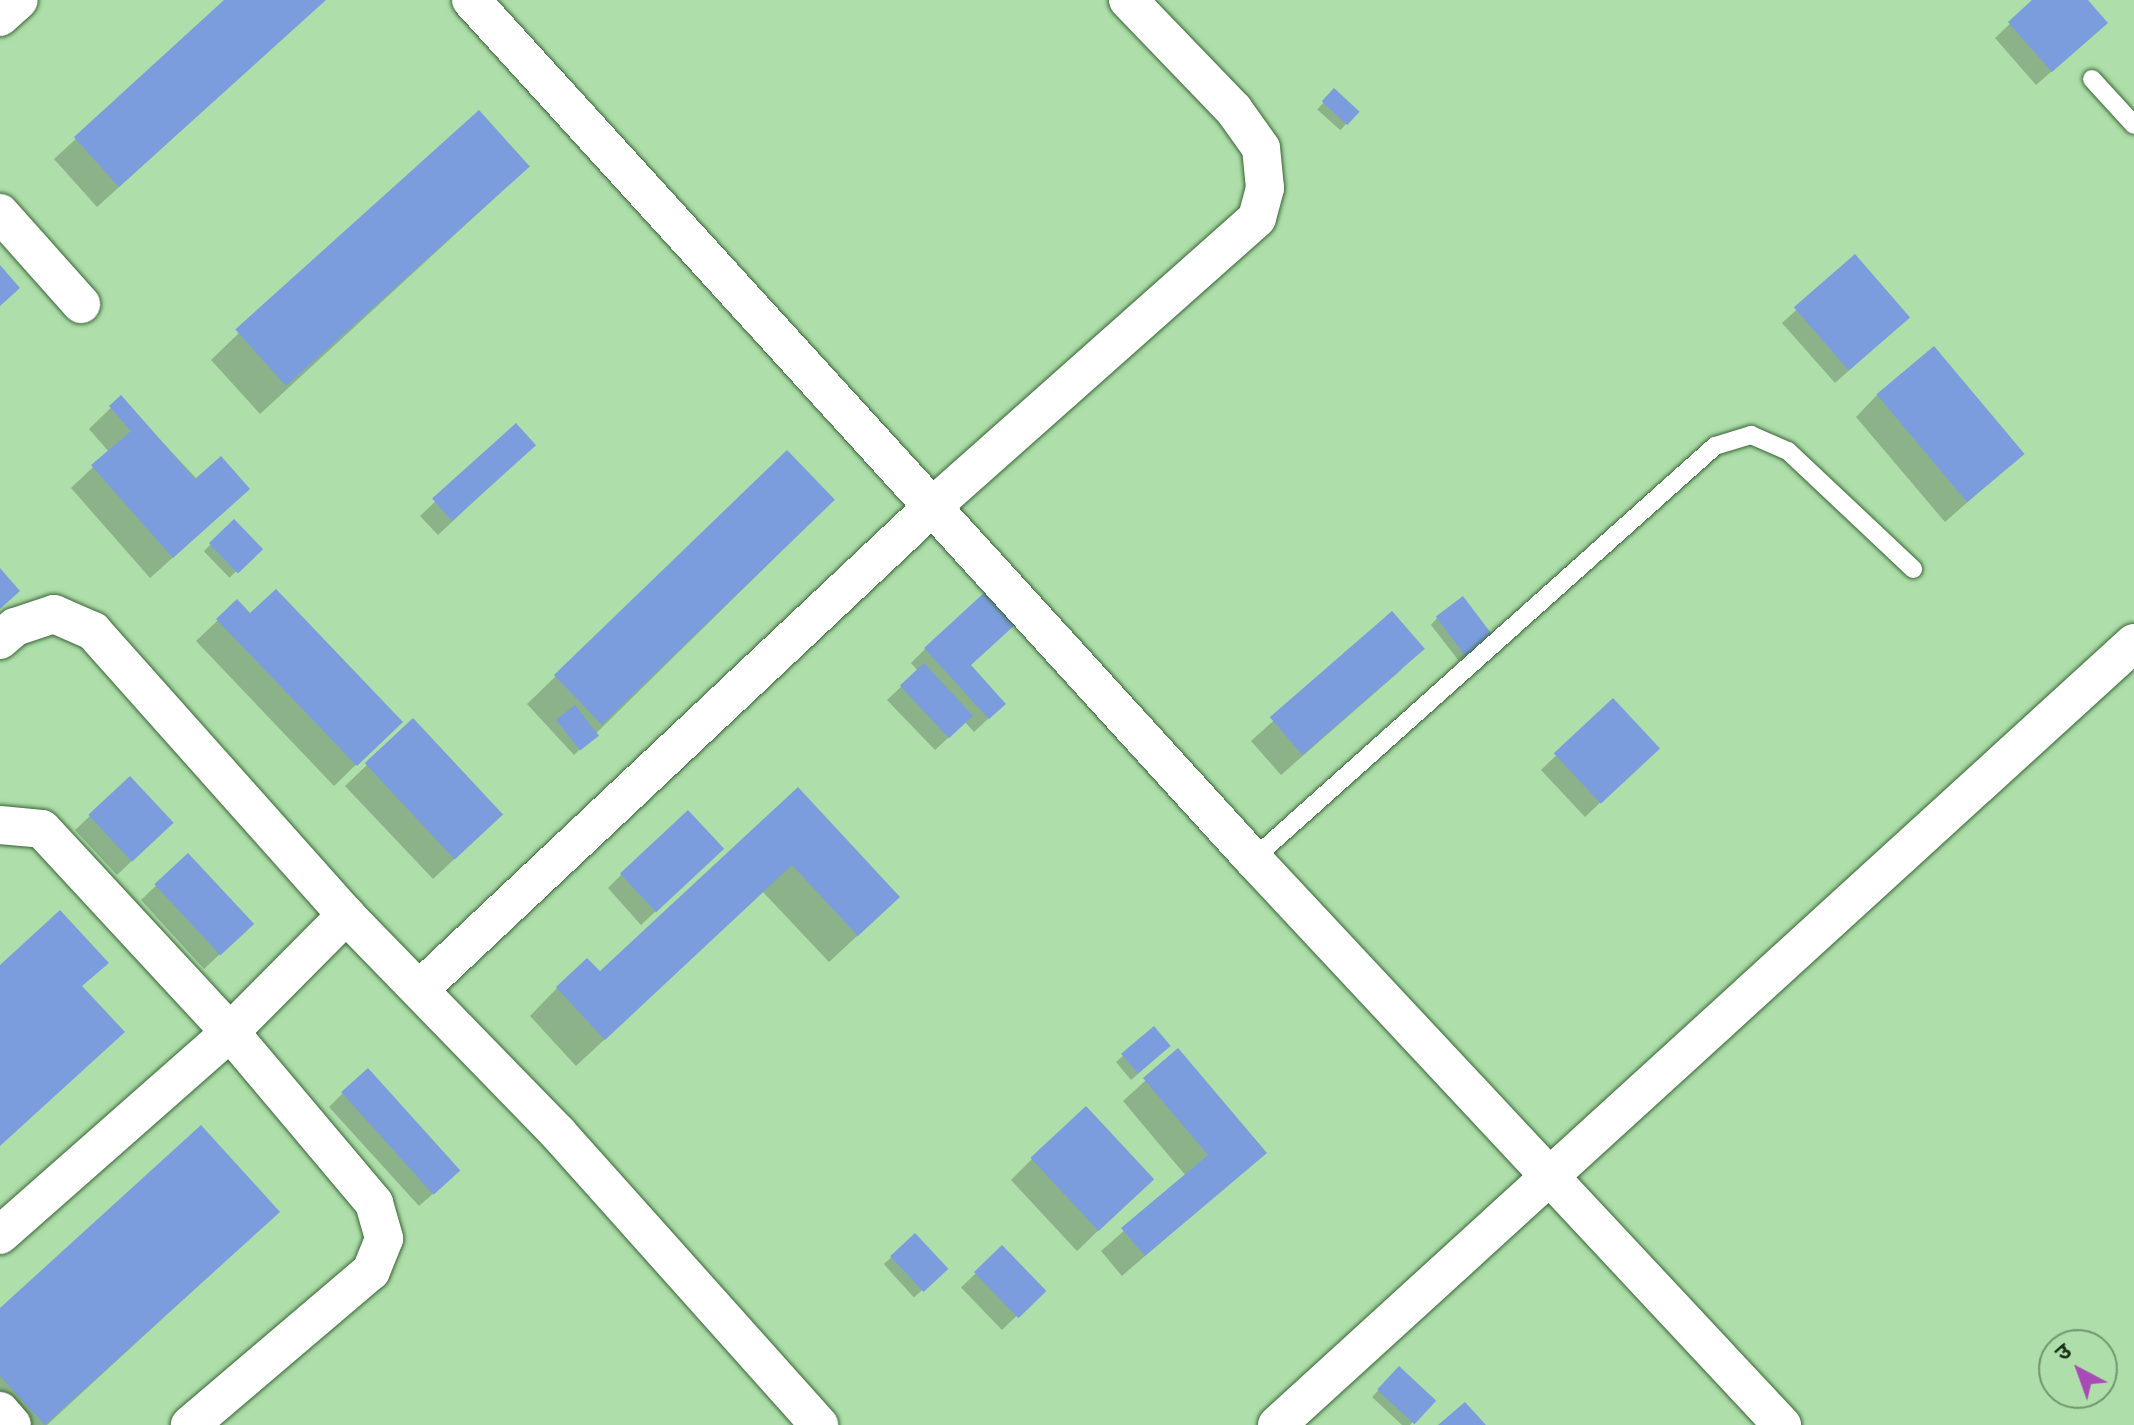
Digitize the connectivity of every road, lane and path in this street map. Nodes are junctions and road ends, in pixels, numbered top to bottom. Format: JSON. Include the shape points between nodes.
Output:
{"nodes":[{"id":1,"x":19,"y":0,"type":"edge"},
{"id":2,"x":471,"y":0,"type":"edge"},
{"id":3,"x":1128,"y":0,"type":"edge"},
{"id":4,"x":0,"y":17,"type":"edge"},
{"id":5,"x":2092,"y":79,"type":"dead end"},
{"id":6,"x":2134,"y":125,"type":"edge"},
{"id":7,"x":0,"y":213,"type":"edge"},
{"id":8,"x":81,"y":304,"type":"dead end"},
{"id":9,"x":933,"y":506,"type":"junction"},
{"id":10,"x":1913,"y":569,"type":"dead end"},
{"id":11,"x":0,"y":640,"type":"edge"},
{"id":12,"x":2134,"y":643,"type":"edge"},
{"id":13,"x":0,"y":825,"type":"edge"},
{"id":14,"x":1253,"y":859,"type":"junction"},
{"id":15,"x":346,"y":915,"type":"junction"},
{"id":16,"x":421,"y":988,"type":"junction"},
{"id":17,"x":230,"y":1032,"type":"junction"},
{"id":18,"x":1550,"y":1180,"type":"junction"},
{"id":19,"x":0,"y":1235,"type":"edge"},
{"id":20,"x":0,"y":1411,"type":"edge"},
{"id":21,"x":12,"y":1425,"type":"edge"},
{"id":22,"x":190,"y":1425,"type":"edge"},
{"id":23,"x":819,"y":1425,"type":"edge"},
{"id":24,"x":1277,"y":1425,"type":"edge"},
{"id":25,"x":1782,"y":1425,"type":"edge"}],
"edges":[{"from":1,"to":4,"type":"street"},
{"from":2,"to":9,"type":"street"},
{"from":3,"to":9,"type":"street","via":[[1234,110],[1261,148],[1265,188],[1257,218]]},
{"from":5,"to":6,"type":"lane"},
{"from":7,"to":8,"type":"street"},
{"from":9,"to":14,"type":"street"},
{"from":9,"to":16,"type":"street"},
{"from":10,"to":14,"type":"lane","via":[[1788,451],[1751,435],[1715,446]]},
{"from":11,"to":15,"type":"street","via":[[15,627],[54,614],[93,631]]},
{"from":12,"to":18,"type":"street"},
{"from":13,"to":17,"type":"street","via":[[42,829]]},
{"from":14,"to":18,"type":"street"},
{"from":15,"to":16,"type":"street"},
{"from":15,"to":17,"type":"street"},
{"from":16,"to":23,"type":"street"},
{"from":17,"to":19,"type":"street"},
{"from":17,"to":22,"type":"street","via":[[374,1203],[384,1239],[371,1271]]},
{"from":18,"to":24,"type":"street"},
{"from":18,"to":25,"type":"street"},
{"from":20,"to":21,"type":"street"}]}
